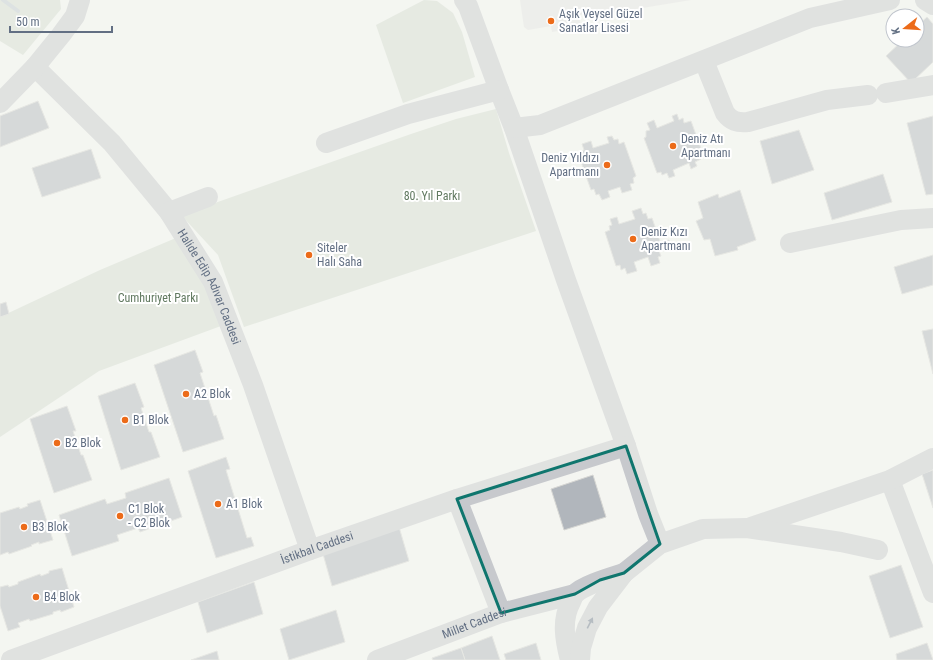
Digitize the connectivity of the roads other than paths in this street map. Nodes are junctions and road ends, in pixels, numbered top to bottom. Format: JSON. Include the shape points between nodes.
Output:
{"nodes":[{"id":1,"x":80,"y":0,"type":"edge"},
{"id":2,"x":464,"y":0,"type":"edge"},
{"id":3,"x":890,"y":0,"type":"edge"},
{"id":4,"x":925,"y":0,"type":"edge"},
{"id":5,"x":933,"y":5,"type":"edge"},
{"id":6,"x":704,"y":61,"type":"junction"},
{"id":7,"x":35,"y":67,"type":"junction"},
{"id":8,"x":933,"y":85,"type":"edge"},
{"id":9,"x":499,"y":90,"type":"junction"},
{"id":10,"x":0,"y":103,"type":"edge"},
{"id":11,"x":514,"y":128,"type":"junction"},
{"id":12,"x":326,"y":143,"type":"dead end"},
{"id":13,"x":208,"y":197,"type":"dead end"},
{"id":14,"x":169,"y":212,"type":"junction"},
{"id":15,"x":933,"y":218,"type":"edge"},
{"id":16,"x":790,"y":243,"type":"dead end"},
{"id":17,"x":626,"y":446,"type":"junction"},
{"id":18,"x":933,"y":458,"type":"edge"},
{"id":19,"x":890,"y":480,"type":"junction"},
{"id":20,"x":458,"y":499,"type":"junction"},
{"id":21,"x":747,"y":528,"type":"junction"},
{"id":22,"x":660,"y":544,"type":"junction"},
{"id":23,"x":310,"y":550,"type":"junction"},
{"id":24,"x":878,"y":550,"type":"dead end"},
{"id":25,"x":624,"y":573,"type":"junction"},
{"id":26,"x":933,"y":592,"type":"edge"},
{"id":27,"x":575,"y":594,"type":"junction"},
{"id":28,"x":502,"y":613,"type":"junction"},
{"id":29,"x":11,"y":660,"type":"edge"},
{"id":30,"x":377,"y":660,"type":"edge"},
{"id":31,"x":570,"y":660,"type":"edge"},
{"id":32,"x":580,"y":660,"type":"edge"}],
"edges":[{"from":1,"to":7,"type":"street","via":[[75,16]]},
{"from":2,"to":9,"type":"street"},
{"from":3,"to":6,"type":"street","via":[[810,18]]},
{"from":4,"to":5,"type":"street"},
{"from":6,"to":8,"type":"street","via":[[725,113],[730,120],[740,123],[827,100]]},
{"from":6,"to":11,"type":"street","via":[[540,125]]},
{"from":7,"to":10,"type":"street"},
{"from":7,"to":14,"type":"street","name":"Halide Edip Adıvar Caddesi","via":[[112,143]]},
{"from":9,"to":11,"type":"street"},
{"from":9,"to":12,"type":"street","via":[[408,114]]},
{"from":11,"to":17,"type":"street"},
{"from":13,"to":14,"type":"street"},
{"from":14,"to":23,"type":"street","name":"Halide Edip Adıvar Caddesi","via":[[213,282],[253,385]]},
{"from":15,"to":16,"type":"street","via":[[901,220]]},
{"from":17,"to":20,"type":"street","name":"İstikbal Caddesi"},
{"from":17,"to":22,"type":"street"},
{"from":18,"to":19,"type":"street"},
{"from":19,"to":21,"type":"street"},
{"from":19,"to":26,"type":"street"},
{"from":20,"to":23,"type":"street","name":"İstikbal Caddesi"},
{"from":20,"to":28,"type":"street"},
{"from":21,"to":22,"type":"street","via":[[703,529]]},
{"from":21,"to":24,"type":"street"},
{"from":22,"to":25,"type":"street"},
{"from":23,"to":29,"type":"street","name":"İstikbal Caddesi"},
{"from":25,"to":27,"type":"street","name":"Millet Caddesi","via":[[600,580]]},
{"from":32,"to":25,"type":"street","one_way":true,"via":[[587,628],[598,607]]},
{"from":27,"to":28,"type":"street","name":"Millet Caddesi"},
{"from":27,"to":31,"type":"street","via":[[568,608],[565,624]]},
{"from":28,"to":30,"type":"street","name":"Millet Caddesi"}]}
